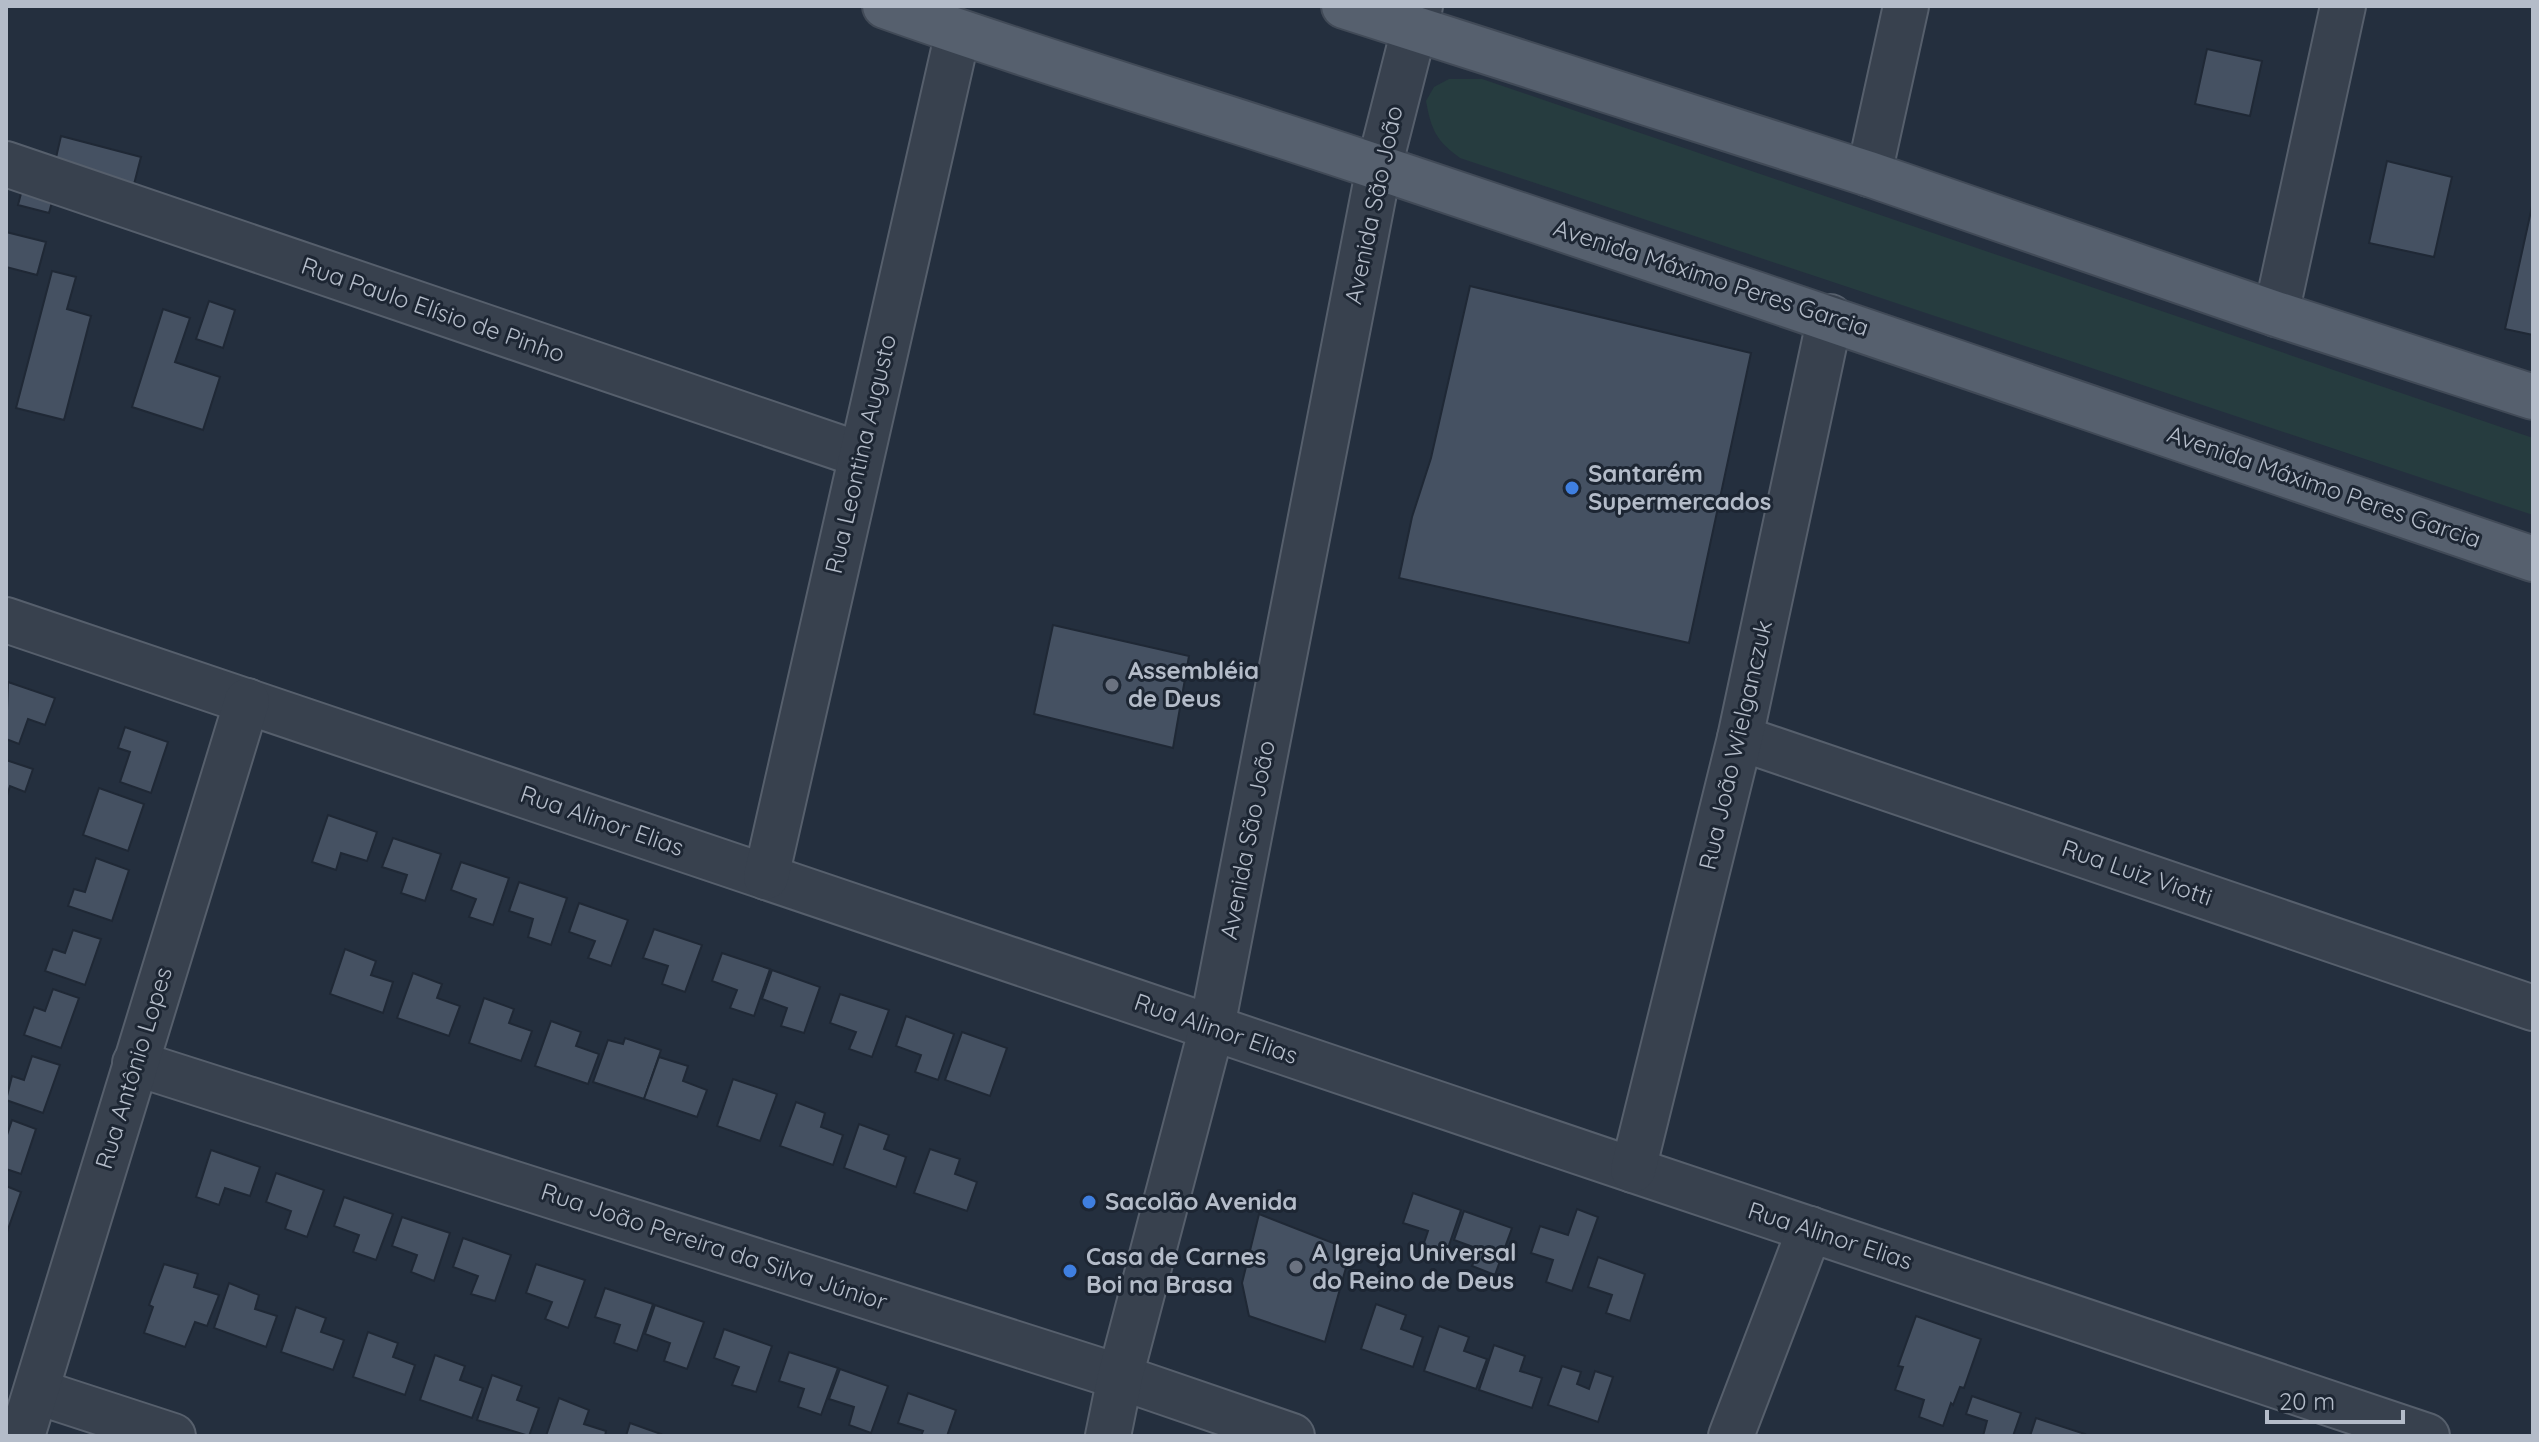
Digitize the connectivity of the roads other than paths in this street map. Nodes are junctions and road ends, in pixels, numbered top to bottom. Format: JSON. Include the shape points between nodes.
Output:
{"nodes":[{"id":1,"x":885,"y":6,"type":"edge"},
{"id":2,"x":1344,"y":6,"type":"edge"},
{"id":3,"x":1906,"y":6,"type":"edge"},
{"id":4,"x":2343,"y":6,"type":"edge"},
{"id":5,"x":1418,"y":18,"type":"edge"},
{"id":6,"x":958,"y":32,"type":"junction"},
{"id":7,"x":6,"y":164,"type":"edge"},
{"id":8,"x":1379,"y":167,"type":"junction"},
{"id":9,"x":1869,"y":174,"type":"junction"},
{"id":10,"x":2276,"y":314,"type":"junction"},
{"id":11,"x":1830,"y":317,"type":"junction"},
{"id":12,"x":2533,"y":397,"type":"edge"},
{"id":13,"x":861,"y":455,"type":"junction"},
{"id":14,"x":2533,"y":559,"type":"edge"},
{"id":15,"x":6,"y":620,"type":"edge"},
{"id":16,"x":247,"y":701,"type":"junction"},
{"id":17,"x":1740,"y":738,"type":"junction"},
{"id":18,"x":766,"y":877,"type":"junction"},
{"id":19,"x":2533,"y":1008,"type":"edge"},
{"id":20,"x":1212,"y":1027,"type":"junction"},
{"id":21,"x":135,"y":1063,"type":"junction"},
{"id":22,"x":1633,"y":1170,"type":"junction"},
{"id":23,"x":1810,"y":1229,"type":"junction"},
{"id":24,"x":1120,"y":1377,"type":"junction"},
{"id":25,"x":38,"y":1392,"type":"junction"},
{"id":26,"x":22,"y":1436,"type":"edge"},
{"id":27,"x":173,"y":1436,"type":"edge"},
{"id":28,"x":1108,"y":1436,"type":"edge"},
{"id":29,"x":1292,"y":1436,"type":"edge"},
{"id":30,"x":1731,"y":1436,"type":"edge"},
{"id":31,"x":2427,"y":1436,"type":"edge"}],
"edges":[{"from":1,"to":6,"type":"main road","name":"Avenida Máximo Peres Garcia"},
{"from":2,"to":5,"type":"main road"},
{"from":3,"to":9,"type":"street"},
{"from":4,"to":10,"type":"street"},
{"from":5,"to":8,"type":"street","name":"Avenida São João"},
{"from":5,"to":9,"type":"main road"},
{"from":6,"to":8,"type":"main road","name":"Avenida Máximo Peres Garcia"},
{"from":6,"to":13,"type":"street","name":"Rua Leontina Augusto"},
{"from":7,"to":13,"type":"street","name":"Rua Paulo Elísio de Pinho"},
{"from":8,"to":11,"type":"main road","name":"Avenida Máximo Peres Garcia"},
{"from":8,"to":20,"type":"street","name":"Avenida São João"},
{"from":9,"to":10,"type":"main road"},
{"from":10,"to":12,"type":"main road"},
{"from":11,"to":14,"type":"main road","name":"Avenida Máximo Peres Garcia"},
{"from":11,"to":17,"type":"street","name":"Rua João Wielganczuk"},
{"from":13,"to":18,"type":"street","name":"Rua Leontina Augusto"},
{"from":15,"to":16,"type":"street","name":"Rua Alinor Elias"},
{"from":16,"to":18,"type":"street","name":"Rua Alinor Elias"},
{"from":16,"to":21,"type":"street","name":"Rua Antônio Lopes"},
{"from":17,"to":19,"type":"street","name":"Rua Luiz Viotti"},
{"from":17,"to":22,"type":"street","name":"Rua João Wielganczuk"},
{"from":18,"to":20,"type":"street","name":"Rua Alinor Elias"},
{"from":20,"to":22,"type":"street","name":"Rua Alinor Elias"},
{"from":20,"to":24,"type":"street","name":"Avenida São João"},
{"from":21,"to":24,"type":"street","name":"Rua João Pereira da Silva Júnior"},
{"from":21,"to":25,"type":"street","name":"Rua Antônio Lopes"},
{"from":22,"to":23,"type":"street","name":"Rua Alinor Elias"},
{"from":23,"to":30,"type":"street"},
{"from":23,"to":31,"type":"street","name":"Rua Alinor Elias"},
{"from":24,"to":28,"type":"street","name":"Avenida São João"},
{"from":24,"to":29,"type":"street","name":"Rua João Pereira da Silva Júnior"},
{"from":25,"to":26,"type":"street","name":"Rua Antônio Lopes"},
{"from":25,"to":27,"type":"street"}]}
